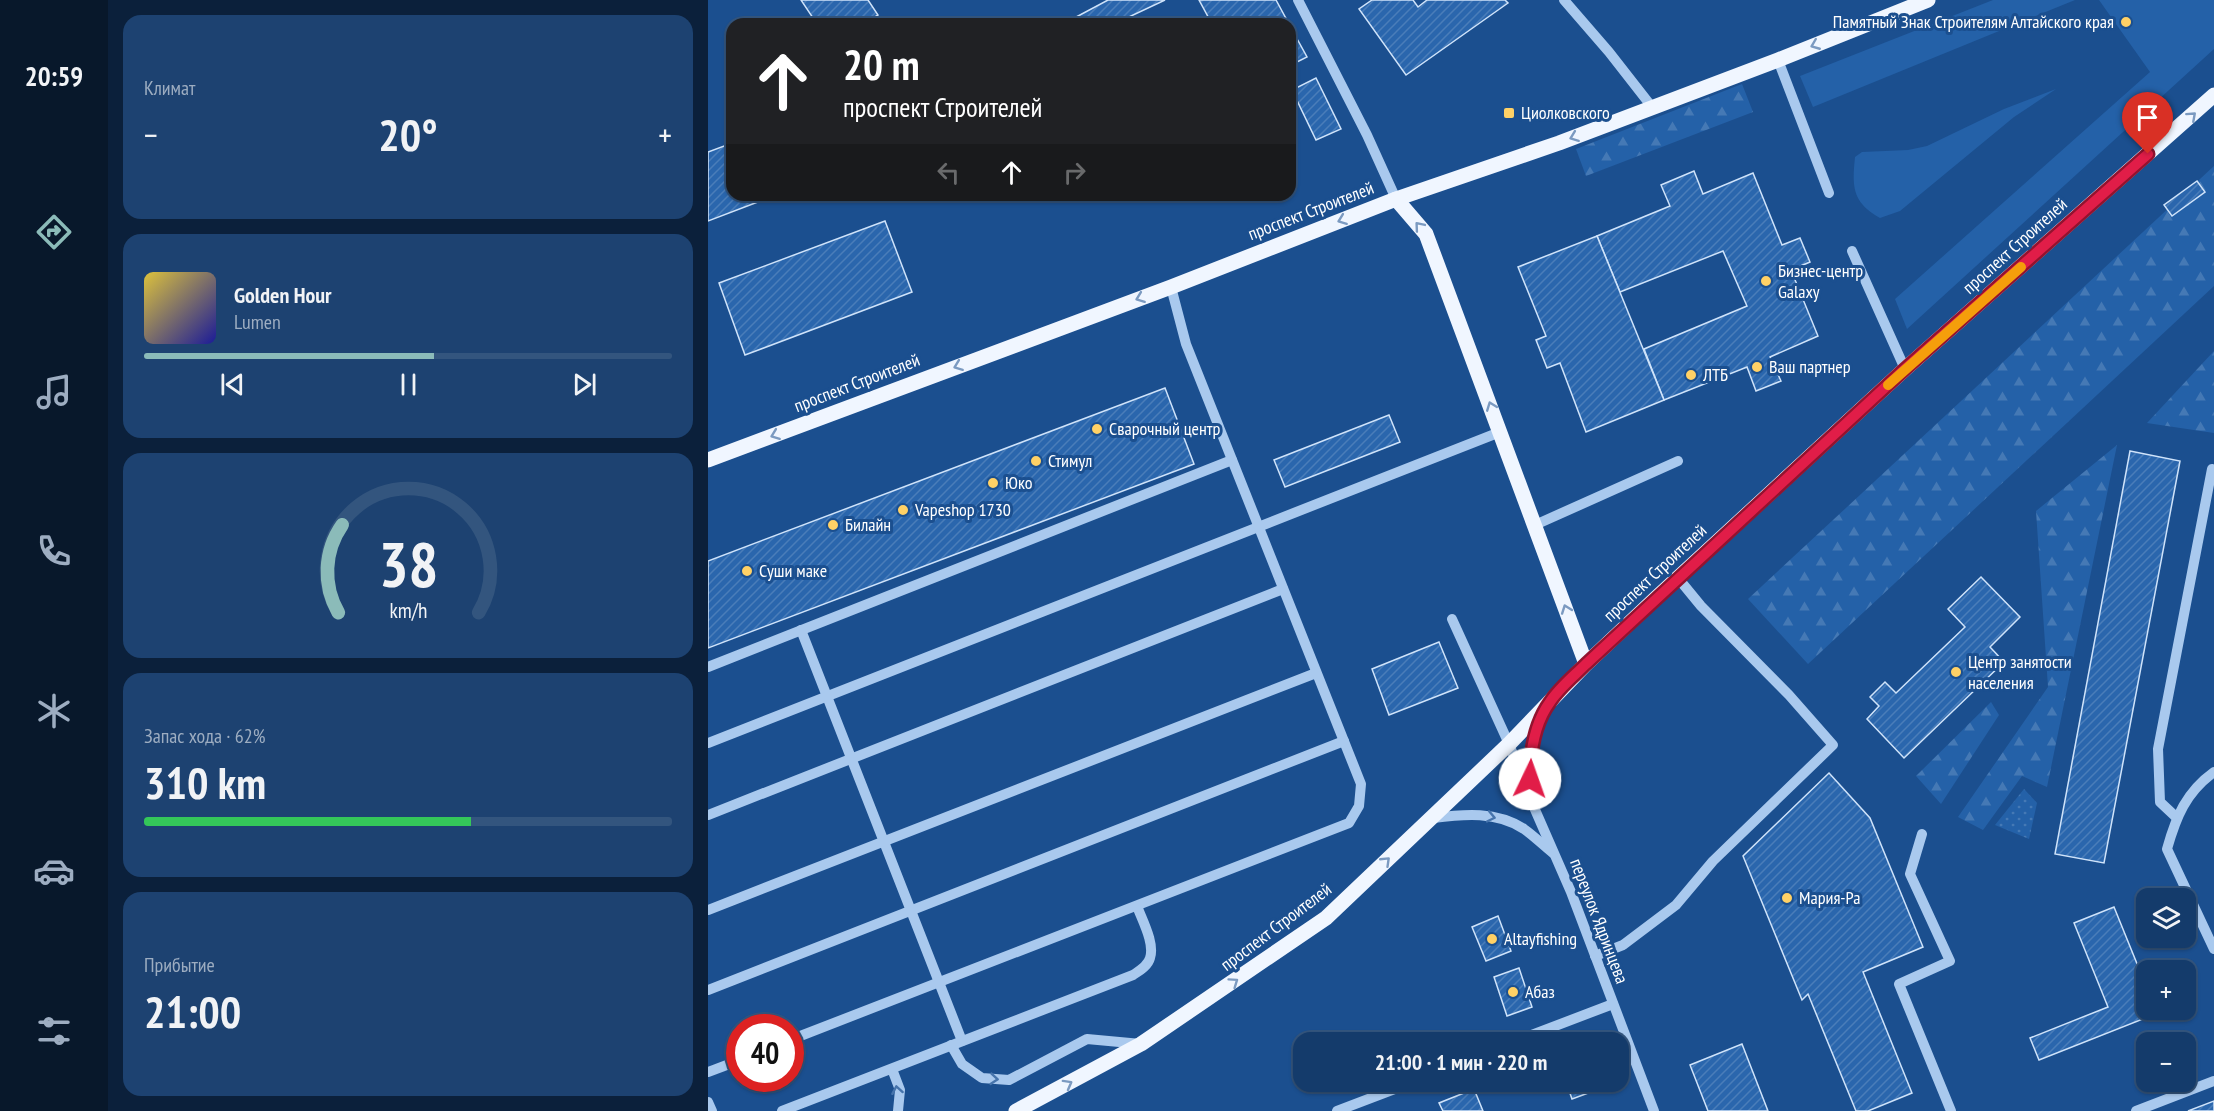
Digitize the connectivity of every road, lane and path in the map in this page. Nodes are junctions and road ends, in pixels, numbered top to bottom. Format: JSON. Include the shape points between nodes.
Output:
{"nodes":[{"id":1,"x":1298,"y":0,"type":"edge"},
{"id":2,"x":1564,"y":0,"type":"edge"},
{"id":3,"x":1928,"y":0,"type":"edge"},
{"id":4,"x":1778,"y":60,"type":"junction"},
{"id":5,"x":2214,"y":95,"type":"edge"},
{"id":6,"x":1652,"y":107,"type":"junction"},
{"id":7,"x":1829,"y":193,"type":"dead end"},
{"id":8,"x":1396,"y":199,"type":"junction"},
{"id":9,"x":1852,"y":251,"type":"dead end"},
{"id":10,"x":1171,"y":287,"type":"junction"},
{"id":11,"x":1905,"y":369,"type":"junction"},
{"id":12,"x":1500,"y":432,"type":"junction"},
{"id":13,"x":708,"y":460,"type":"edge"},
{"id":14,"x":1232,"y":460,"type":"junction"},
{"id":15,"x":1678,"y":461,"type":"dead end"},
{"id":16,"x":2212,"y":470,"type":"dead end"},
{"id":17,"x":1535,"y":525,"type":"junction"},
{"id":18,"x":1258,"y":526,"type":"junction"},
{"id":19,"x":1678,"y":578,"type":"junction"},
{"id":20,"x":1283,"y":589,"type":"junction"},
{"id":21,"x":1452,"y":619,"type":"dead end"},
{"id":22,"x":801,"y":630,"type":"junction"},
{"id":23,"x":1586,"y":664,"type":"junction"},
{"id":24,"x":708,"y":667,"type":"edge"},
{"id":25,"x":1317,"y":673,"type":"junction"},
{"id":26,"x":827,"y":696,"type":"junction"},
{"id":27,"x":1550,"y":701,"type":"junction"},
{"id":28,"x":1344,"y":741,"type":"junction"},
{"id":29,"x":708,"y":743,"type":"edge"},
{"id":30,"x":1509,"y":744,"type":"junction"},
{"id":31,"x":851,"y":759,"type":"junction"},
{"id":32,"x":2214,"y":772,"type":"edge"},
{"id":33,"x":1533,"y":805,"type":"junction"},
{"id":34,"x":708,"y":815,"type":"edge"},
{"id":35,"x":2176,"y":817,"type":"junction"},
{"id":36,"x":1433,"y":818,"type":"junction"},
{"id":37,"x":1922,"y":834,"type":"dead end"},
{"id":38,"x":884,"y":841,"type":"junction"},
{"id":39,"x":1556,"y":856,"type":"junction"},
{"id":40,"x":1137,"y":906,"type":"junction"},
{"id":41,"x":708,"y":910,"type":"edge"},
{"id":42,"x":911,"y":910,"type":"junction"},
{"id":43,"x":2214,"y":949,"type":"edge"},
{"id":44,"x":1595,"y":956,"type":"junction"},
{"id":45,"x":939,"y":982,"type":"junction"},
{"id":46,"x":708,"y":990,"type":"edge"},
{"id":47,"x":1613,"y":1004,"type":"junction"},
{"id":48,"x":1540,"y":1032,"type":"edge"},
{"id":49,"x":804,"y":1035,"type":"edge"},
{"id":50,"x":957,"y":1043,"type":"junction"},
{"id":51,"x":1141,"y":1044,"type":"junction"},
{"id":52,"x":726,"y":1065,"type":"edge"},
{"id":53,"x":892,"y":1069,"type":"junction"},
{"id":54,"x":708,"y":1072,"type":"edge"},
{"id":55,"x":2214,"y":1081,"type":"edge"},
{"id":56,"x":1387,"y":1092,"type":"edge"},
{"id":57,"x":708,"y":1102,"type":"edge"},
{"id":58,"x":711,"y":1111,"type":"edge"},
{"id":59,"x":782,"y":1111,"type":"edge"},
{"id":60,"x":898,"y":1111,"type":"edge"},
{"id":61,"x":1016,"y":1111,"type":"edge"},
{"id":62,"x":1337,"y":1111,"type":"edge"},
{"id":63,"x":1654,"y":1111,"type":"edge"},
{"id":64,"x":1951,"y":1111,"type":"edge"},
{"id":65,"x":2136,"y":1111,"type":"edge"}],
"edges":[{"from":1,"to":8,"type":"street"},
{"from":2,"to":6,"type":"street"},
{"from":3,"to":4,"type":"main road","name":"проспект Строителей","one_way":true},
{"from":4,"to":6,"type":"main road","name":"проспект Строителей"},
{"from":4,"to":7,"type":"street"},
{"from":11,"to":5,"type":"main road","name":"проспект Строителей","one_way":true},
{"from":6,"to":8,"type":"main road","name":"проспект Строителей","one_way":true},
{"from":8,"to":10,"type":"main road","name":"проспект Строителей","one_way":true},
{"from":12,"to":8,"type":"main road","one_way":true,"via":[[1426,234]]},
{"from":9,"to":11,"type":"street"},
{"from":10,"to":13,"type":"main road","name":"проспект Строителей","one_way":true},
{"from":10,"to":14,"type":"street","via":[[1186,344]]},
{"from":11,"to":19,"type":"main road","name":"проспект Строителей"},
{"from":12,"to":17,"type":"main road"},
{"from":12,"to":18,"type":"street"},
{"from":14,"to":18,"type":"street"},
{"from":14,"to":22,"type":"street"},
{"from":15,"to":17,"type":"street"},
{"from":16,"to":35,"type":"street","via":[[2158,749],[2160,802]]},
{"from":23,"to":17,"type":"main road","one_way":true},
{"from":18,"to":20,"type":"street"},
{"from":18,"to":26,"type":"street"},
{"from":19,"to":23,"type":"main road","name":"проспект Строителей"},
{"from":19,"to":44,"type":"street","via":[[1833,745],[1713,861],[1676,905],[1623,945]]},
{"from":20,"to":25,"type":"street"},
{"from":20,"to":31,"type":"street"},
{"from":21,"to":30,"type":"street","name":"переулок Ядринцева"},
{"from":22,"to":24,"type":"street"},
{"from":22,"to":26,"type":"street"},
{"from":23,"to":27,"type":"main road","name":"проспект Строителей"},
{"from":25,"to":28,"type":"street"},
{"from":25,"to":38,"type":"street"},
{"from":26,"to":29,"type":"street"},
{"from":26,"to":31,"type":"street"},
{"from":27,"to":30,"type":"main road","name":"проспект Строителей"},
{"from":27,"to":33,"type":"street","via":[[1536,731],[1530,757]]},
{"from":28,"to":40,"type":"street","via":[[1361,784],[1359,806],[1349,823]]},
{"from":28,"to":42,"type":"street"},
{"from":30,"to":33,"type":"street","name":"переулок Ядринцева"},
{"from":30,"to":36,"type":"main road","name":"проспект Строителей"},
{"from":31,"to":34,"type":"street"},
{"from":31,"to":38,"type":"street"},
{"from":32,"to":35,"type":"street","via":[[2201,782]]},
{"from":33,"to":39,"type":"street","name":"переулок Ядринцева"},
{"from":35,"to":43,"type":"street","via":[[2167,849]]},
{"from":36,"to":39,"type":"street","one_way":true,"via":[[1468,813],[1494,817],[1523,828]]},
{"from":51,"to":36,"type":"main road","name":"проспект Строителей","one_way":true,"via":[[1326,918]]},
{"from":37,"to":64,"type":"street","via":[[1910,874],[1950,961],[1899,984]]},
{"from":38,"to":41,"type":"street"},
{"from":38,"to":42,"type":"street"},
{"from":39,"to":44,"type":"street","name":"переулок Ядринцева"},
{"from":40,"to":45,"type":"street"},
{"from":40,"to":50,"type":"street","via":[[1150,944],[1145,967],[1095,992]]},
{"from":42,"to":45,"type":"street"},
{"from":42,"to":46,"type":"street"},
{"from":44,"to":47,"type":"street","name":"переулок Ядринцева"},
{"from":45,"to":49,"type":"street"},
{"from":45,"to":50,"type":"street"},
{"from":47,"to":48,"type":"street"},
{"from":47,"to":63,"type":"street","name":"переулок Ядринцева"},
{"from":50,"to":51,"type":"street","one_way":true,"via":[[962,1064],[982,1078],[1009,1080],[1088,1040]]},
{"from":50,"to":53,"type":"street"},
{"from":61,"to":51,"type":"main road","name":"проспект Строителей","one_way":true},
{"from":52,"to":54,"type":"street"},
{"from":53,"to":59,"type":"street"},
{"from":60,"to":53,"type":"street","one_way":true,"via":[[900,1090]]},
{"from":55,"to":65,"type":"street"},
{"from":56,"to":62,"type":"street"},
{"from":57,"to":58,"type":"street"}]}
